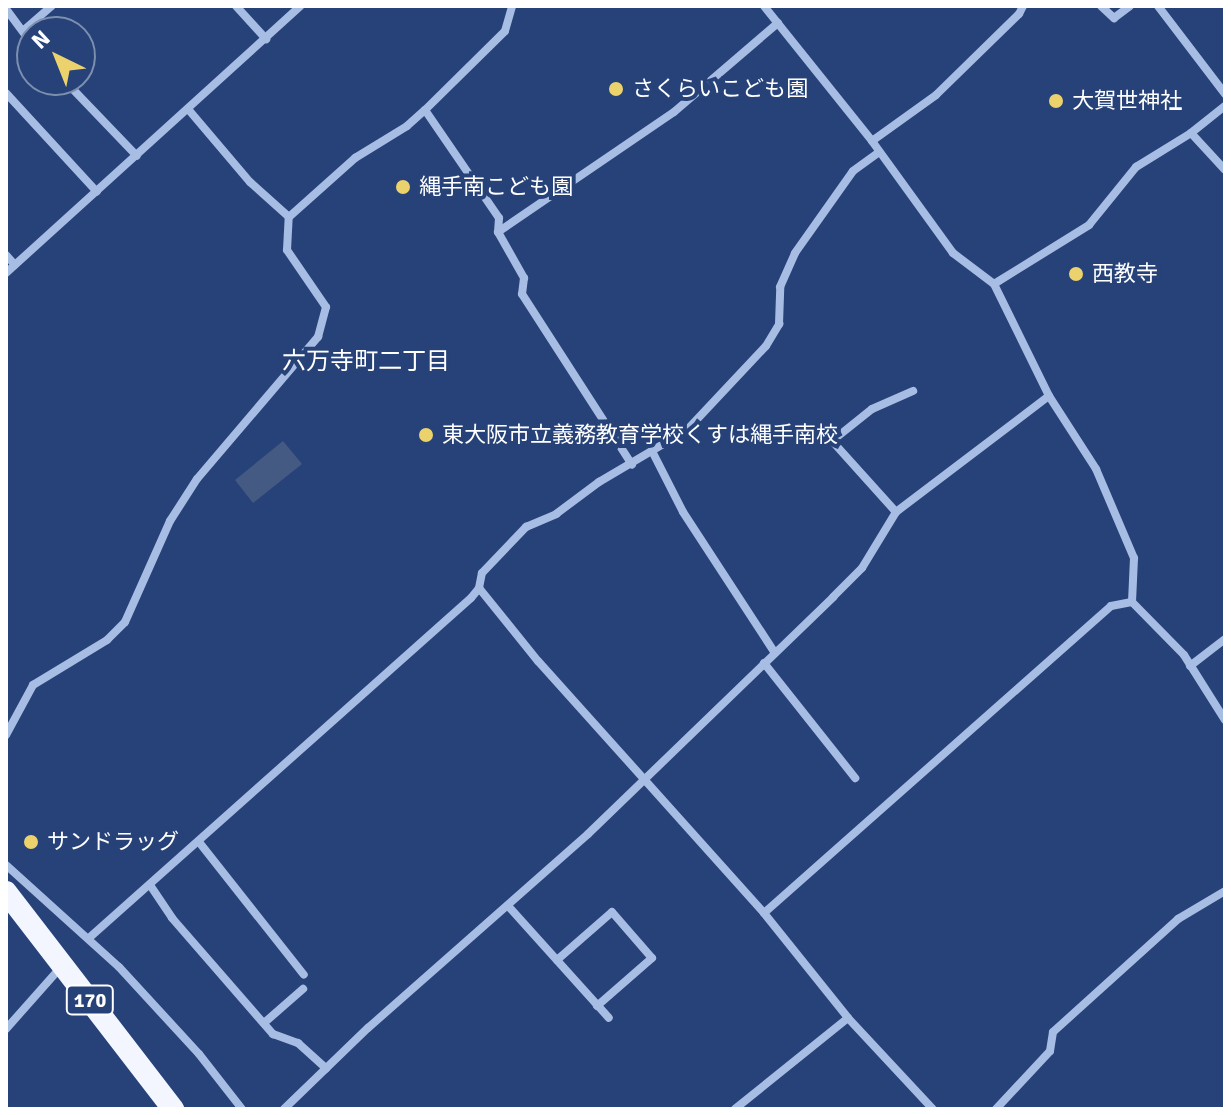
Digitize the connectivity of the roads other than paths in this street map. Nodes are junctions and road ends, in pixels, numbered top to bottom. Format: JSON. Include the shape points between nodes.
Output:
{"nodes":[{"id":1,"x":236,"y":6,"type":"edge"},
{"id":2,"x":300,"y":6,"type":"edge"},
{"id":3,"x":512,"y":6,"type":"edge"},
{"id":4,"x":764,"y":6,"type":"edge"},
{"id":5,"x":1023,"y":6,"type":"edge"},
{"id":6,"x":1101,"y":6,"type":"edge"},
{"id":7,"x":1130,"y":6,"type":"edge"},
{"id":8,"x":1158,"y":6,"type":"edge"},
{"id":9,"x":778,"y":23,"type":"junction"},
{"id":10,"x":266,"y":39,"type":"junction"},
{"id":11,"x":6,"y":93,"type":"edge"},
{"id":12,"x":1225,"y":94,"type":"edge"},
{"id":13,"x":79,"y":96,"type":"edge"},
{"id":14,"x":1225,"y":106,"type":"edge"},
{"id":15,"x":188,"y":109,"type":"junction"},
{"id":16,"x":425,"y":110,"type":"junction"},
{"id":17,"x":1191,"y":133,"type":"junction"},
{"id":18,"x":872,"y":141,"type":"junction"},
{"id":19,"x":879,"y":152,"type":"junction"},
{"id":20,"x":137,"y":156,"type":"junction"},
{"id":21,"x":1225,"y":170,"type":"edge"},
{"id":22,"x":97,"y":192,"type":"junction"},
{"id":23,"x":289,"y":217,"type":"junction"},
{"id":24,"x":498,"y":232,"type":"junction"},
{"id":25,"x":6,"y":255,"type":"edge"},
{"id":26,"x":15,"y":265,"type":"junction"},
{"id":27,"x":6,"y":273,"type":"edge"},
{"id":28,"x":994,"y":284,"type":"junction"},
{"id":29,"x":913,"y":391,"type":"dead end"},
{"id":30,"x":1049,"y":396,"type":"junction"},
{"id":31,"x":653,"y":453,"type":"junction"},
{"id":32,"x":632,"y":465,"type":"junction"},
{"id":33,"x":896,"y":512,"type":"junction"},
{"id":34,"x":479,"y":588,"type":"junction"},
{"id":35,"x":1132,"y":602,"type":"junction"},
{"id":36,"x":1225,"y":639,"type":"edge"},
{"id":37,"x":775,"y":653,"type":"junction"},
{"id":38,"x":764,"y":663,"type":"junction"},
{"id":39,"x":1190,"y":666,"type":"junction"},
{"id":40,"x":1225,"y":720,"type":"edge"},
{"id":41,"x":6,"y":735,"type":"edge"},
{"id":42,"x":855,"y":778,"type":"dead end"},
{"id":43,"x":642,"y":779,"type":"junction"},
{"id":44,"x":199,"y":842,"type":"junction"},
{"id":45,"x":6,"y":865,"type":"edge"},
{"id":46,"x":150,"y":885,"type":"junction"},
{"id":47,"x":1225,"y":891,"type":"edge"},
{"id":48,"x":6,"y":892,"type":"edge"},
{"id":49,"x":509,"y":907,"type":"junction"},
{"id":50,"x":764,"y":913,"type":"junction"},
{"id":51,"x":89,"y":938,"type":"junction"},
{"id":52,"x":557,"y":960,"type":"junction"},
{"id":53,"x":63,"y":965,"type":"junction"},
{"id":54,"x":304,"y":975,"type":"dead end"},
{"id":55,"x":303,"y":989,"type":"dead end"},
{"id":56,"x":597,"y":1006,"type":"junction"},
{"id":57,"x":609,"y":1018,"type":"dead end"},
{"id":58,"x":848,"y":1018,"type":"junction"},
{"id":59,"x":264,"y":1023,"type":"junction"},
{"id":60,"x":7,"y":1027,"type":"edge"},
{"id":61,"x":326,"y":1068,"type":"junction"},
{"id":62,"x":173,"y":1109,"type":"edge"},
{"id":63,"x":242,"y":1109,"type":"edge"},
{"id":64,"x":284,"y":1109,"type":"edge"},
{"id":65,"x":735,"y":1109,"type":"edge"},
{"id":66,"x":933,"y":1109,"type":"edge"},
{"id":67,"x":996,"y":1109,"type":"edge"}],
"edges":[{"from":1,"to":10,"type":"street"},
{"from":2,"to":10,"type":"street"},
{"from":3,"to":16,"type":"street","via":[[505,31]]},
{"from":4,"to":9,"type":"street"},
{"from":5,"to":18,"type":"street","via":[[936,95]]},
{"from":6,"to":7,"type":"street","via":[[1114,18]]},
{"from":8,"to":12,"type":"street"},
{"from":9,"to":18,"type":"street"},
{"from":9,"to":24,"type":"street","via":[[674,112]]},
{"from":10,"to":15,"type":"street"},
{"from":11,"to":22,"type":"street"},
{"from":13,"to":20,"type":"street"},
{"from":14,"to":17,"type":"street"},
{"from":15,"to":20,"type":"street"},
{"from":15,"to":23,"type":"street","via":[[250,182]]},
{"from":16,"to":23,"type":"street","via":[[355,158]]},
{"from":16,"to":24,"type":"street","via":[[499,218]]},
{"from":17,"to":21,"type":"street"},
{"from":17,"to":28,"type":"street","via":[[1136,167],[1089,225]]},
{"from":18,"to":19,"type":"street"},
{"from":19,"to":28,"type":"street","via":[[953,253]]},
{"from":19,"to":31,"type":"street","via":[[853,171],[795,253],[780,287],[779,324],[766,346],[687,430]]},
{"from":20,"to":22,"type":"street"},
{"from":22,"to":26,"type":"street"},
{"from":23,"to":41,"type":"street","via":[[287,250],[326,307],[318,337],[197,479],[170,521],[125,622],[107,640],[33,685]]},
{"from":24,"to":32,"type":"street","via":[[524,278],[522,294]]},
{"from":25,"to":26,"type":"street"},
{"from":26,"to":27,"type":"street"},
{"from":28,"to":30,"type":"street"},
{"from":29,"to":33,"type":"street","via":[[872,409],[832,441]]},
{"from":30,"to":33,"type":"street"},
{"from":30,"to":35,"type":"street","via":[[1096,469],[1134,558]]},
{"from":31,"to":32,"type":"street"},
{"from":31,"to":37,"type":"street","via":[[683,512]]},
{"from":32,"to":34,"type":"street","via":[[526,527],[482,573]]},
{"from":33,"to":37,"type":"street","via":[[862,568]]},
{"from":34,"to":43,"type":"street"},
{"from":34,"to":44,"type":"street"},
{"from":35,"to":39,"type":"street"},
{"from":35,"to":50,"type":"street","via":[[1111,606]]},
{"from":36,"to":39,"type":"street"},
{"from":37,"to":38,"type":"street"},
{"from":38,"to":42,"type":"street"},
{"from":38,"to":43,"type":"street"},
{"from":39,"to":40,"type":"street"},
{"from":43,"to":49,"type":"street"},
{"from":43,"to":50,"type":"street"},
{"from":44,"to":46,"type":"street"},
{"from":44,"to":54,"type":"street"},
{"from":45,"to":51,"type":"street"},
{"from":46,"to":51,"type":"street"},
{"from":46,"to":59,"type":"street","via":[[172,918]]},
{"from":47,"to":67,"type":"street","via":[[1178,919],[1053,1032],[1050,1051]]},
{"from":48,"to":53,"type":"highway","number":"170"},
{"from":49,"to":52,"type":"street"},
{"from":49,"to":61,"type":"street"},
{"from":50,"to":58,"type":"street"},
{"from":51,"to":63,"type":"street","via":[[199,1054]]},
{"from":52,"to":56,"type":"street"},
{"from":52,"to":56,"type":"street","via":[[612,912],[652,958]]},
{"from":53,"to":60,"type":"street"},
{"from":53,"to":62,"type":"highway","number":"170"},
{"from":55,"to":59,"type":"street"},
{"from":56,"to":57,"type":"street"},
{"from":58,"to":65,"type":"street"},
{"from":58,"to":66,"type":"street"},
{"from":59,"to":61,"type":"street"},
{"from":61,"to":64,"type":"street"}]}
